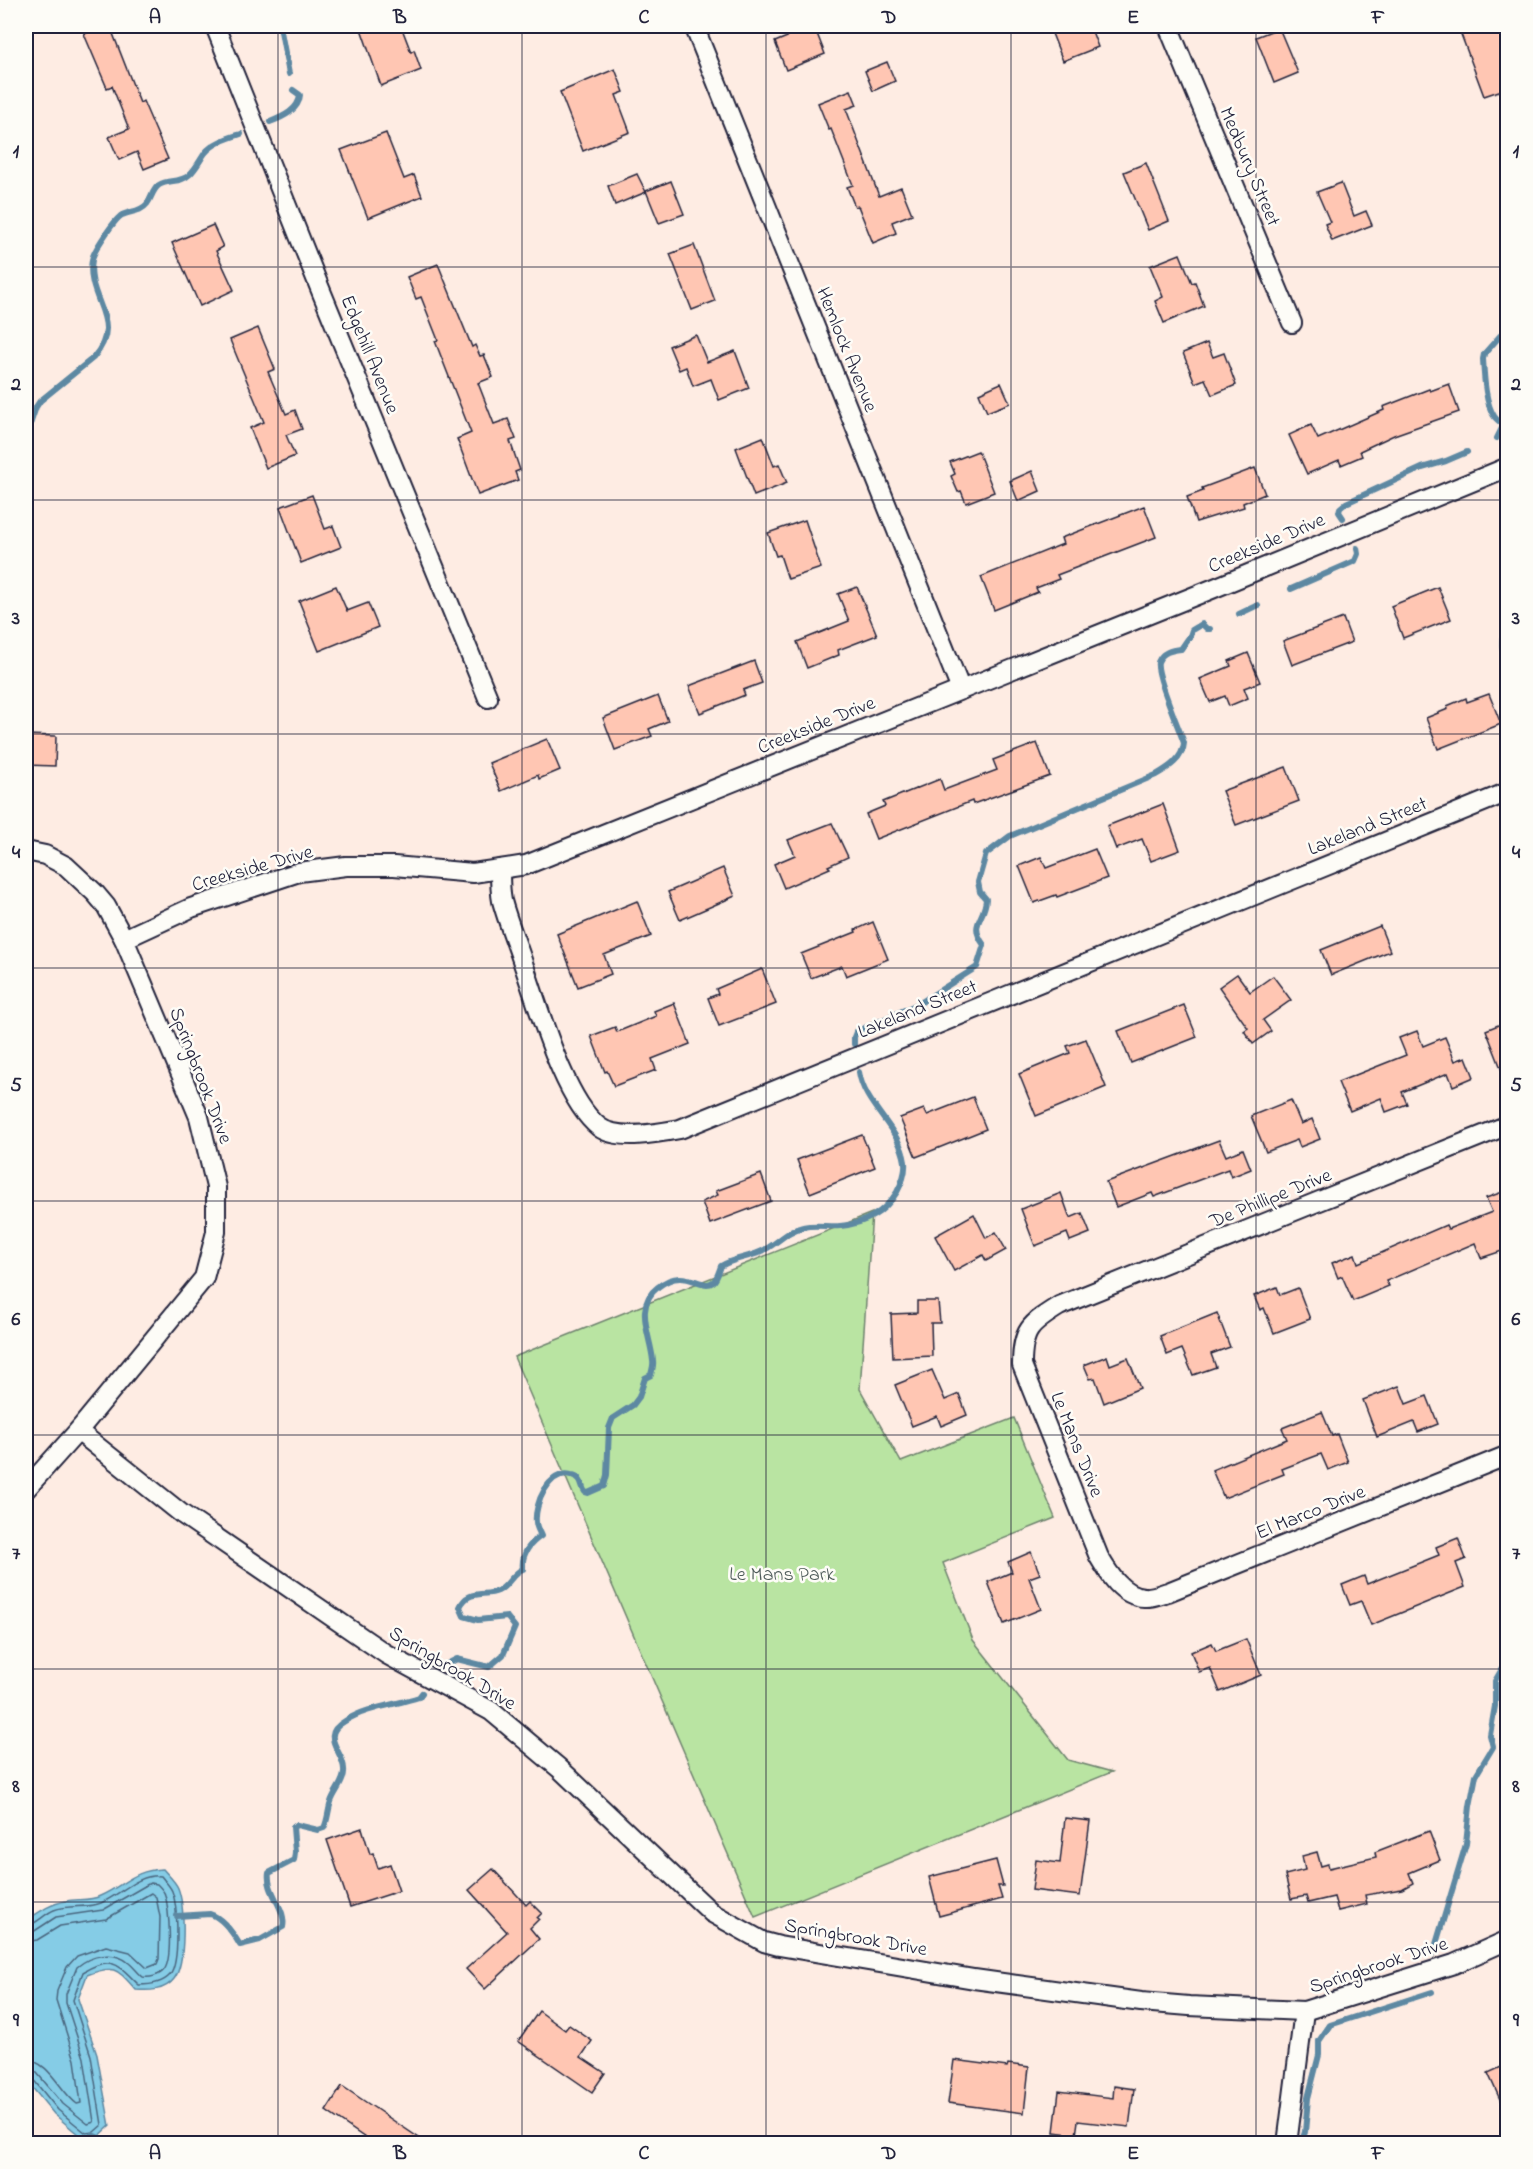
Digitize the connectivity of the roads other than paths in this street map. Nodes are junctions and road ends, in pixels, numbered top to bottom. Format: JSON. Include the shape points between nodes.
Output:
{"nodes":[{"id":1,"x":215,"y":26,"type":"edge"},
{"id":2,"x":694,"y":26,"type":"edge"},
{"id":3,"x":1168,"y":26,"type":"edge"},
{"id":4,"x":1292,"y":323,"type":"dead end"},
{"id":5,"x":1508,"y":467,"type":"edge"},
{"id":6,"x":961,"y":690,"type":"junction"},
{"id":7,"x":488,"y":698,"type":"dead end"},
{"id":8,"x":1508,"y":792,"type":"edge"},
{"id":9,"x":26,"y":851,"type":"edge"},
{"id":10,"x":500,"y":869,"type":"junction"},
{"id":11,"x":124,"y":939,"type":"junction"},
{"id":12,"x":1508,"y":1125,"type":"edge"},
{"id":13,"x":1050,"y":1312,"type":"joint"},
{"id":14,"x":78,"y":1431,"type":"junction"},
{"id":15,"x":1508,"y":1455,"type":"edge"},
{"id":16,"x":26,"y":1489,"type":"edge"},
{"id":17,"x":1128,"y":1592,"type":"joint"},
{"id":18,"x":1508,"y":1940,"type":"edge"},
{"id":19,"x":1304,"y":2011,"type":"junction"},
{"id":20,"x":1287,"y":2144,"type":"edge"}],
"edges":[{"from":1,"to":7,"type":"street","name":"Edgehill Avenue"},
{"from":2,"to":6,"type":"street","name":"Hemlock Avenue"},
{"from":3,"to":4,"type":"street","name":"Medbury Street"},
{"from":5,"to":6,"type":"street","name":"Creekside Drive"},
{"from":6,"to":10,"type":"street","name":"Creekside Drive","via":[[526,865]]},
{"from":8,"to":10,"type":"street","name":"Lakeland Street","via":[[680,1129],[647,1135],[600,1128],[569,1084],[552,1048],[502,899]]},
{"from":9,"to":11,"type":"street","name":"Springbrook Drive","via":[[66,866],[106,906]]},
{"from":10,"to":11,"type":"street","name":"Creekside Drive","via":[[473,873],[346,866],[299,872],[191,908]]},
{"from":11,"to":14,"type":"street","name":"Springbrook Drive","via":[[199,1117],[216,1187],[216,1232],[204,1278]]},
{"from":12,"to":13,"type":"street","name":"De Phillipe Drive"},
{"from":13,"to":17,"type":"street","name":"Le Mans Drive","via":[[1030,1328],[1022,1343],[1022,1365],[1099,1557],[1111,1578]]},
{"from":14,"to":16,"type":"street"},
{"from":14,"to":19,"type":"street","name":"Springbrook Drive","via":[[182,1514],[377,1647],[491,1711],[559,1768],[712,1913],[764,1942],[974,1979],[1133,2001]]},
{"from":15,"to":17,"type":"street","name":"El Marco Drive","via":[[1168,1593],[1144,1597]]},
{"from":18,"to":19,"type":"street","name":"Springbrook Drive","via":[[1454,1964]]},
{"from":19,"to":20,"type":"street"}]}
